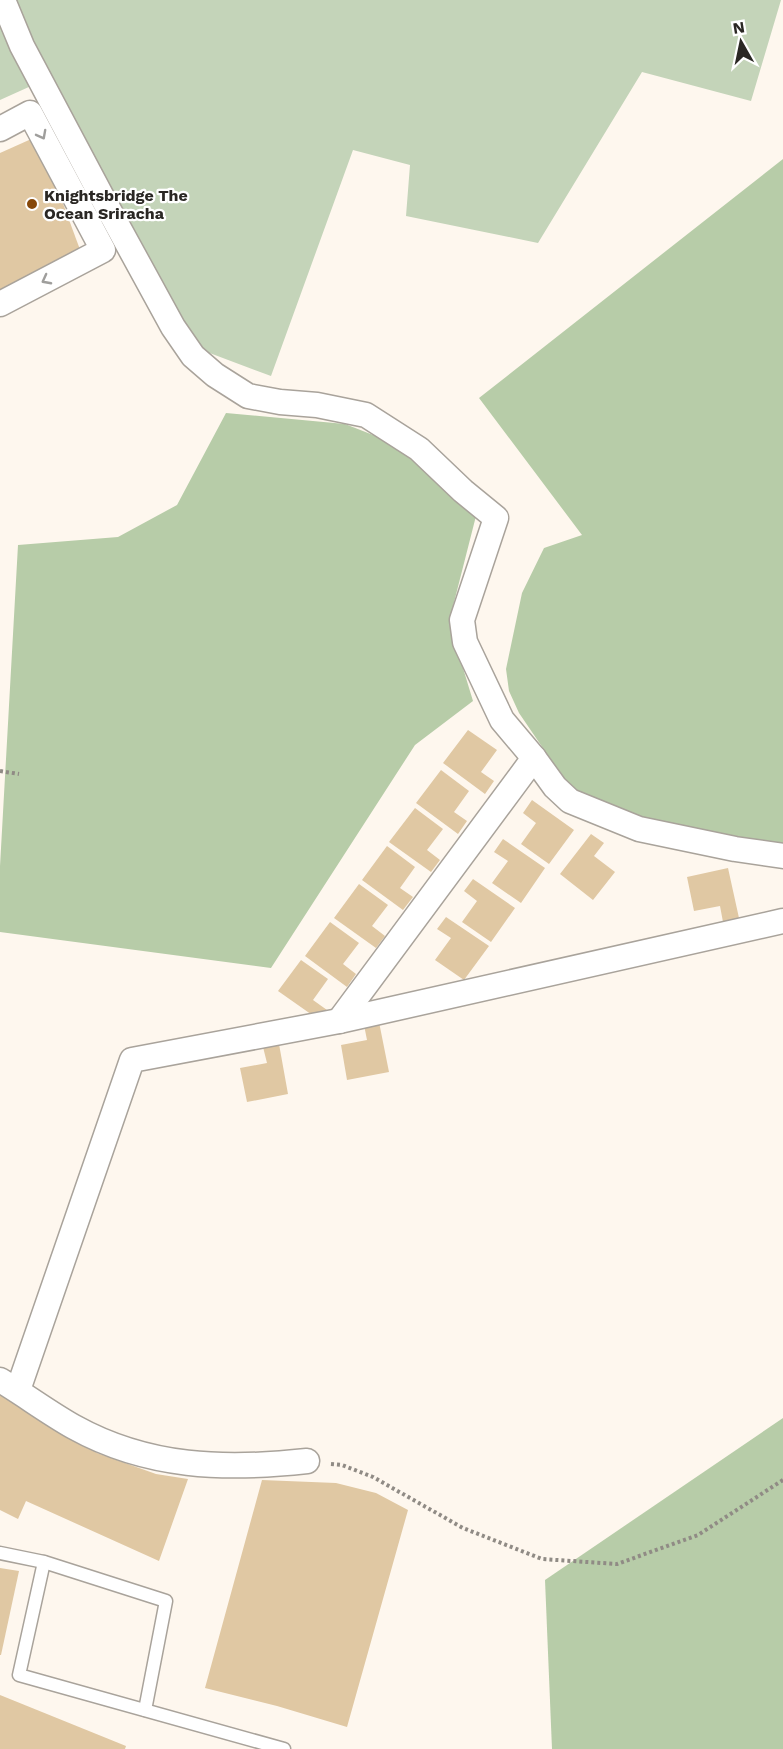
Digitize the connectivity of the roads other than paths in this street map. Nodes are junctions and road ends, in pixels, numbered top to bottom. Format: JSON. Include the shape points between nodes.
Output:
{"nodes":[{"id":1,"x":3,"y":0,"type":"edge"},
{"id":2,"x":0,"y":129,"type":"edge"},
{"id":3,"x":0,"y":304,"type":"edge"},
{"id":4,"x":534,"y":758,"type":"junction"},
{"id":5,"x":783,"y":856,"type":"edge"},
{"id":6,"x":783,"y":921,"type":"edge"},
{"id":7,"x":339,"y":1021,"type":"junction"},
{"id":8,"x":9,"y":1385,"type":"edge"},
{"id":9,"x":307,"y":1461,"type":"road end"},
{"id":10,"x":0,"y":1553,"type":"edge"},
{"id":11,"x":44,"y":1562,"type":"junction"},
{"id":12,"x":145,"y":1710,"type":"junction"},
{"id":13,"x":284,"y":1749,"type":"edge"}],
"edges":[{"from":1,"to":4,"type":"street","via":[[22,46],[109,210],[193,356],[248,396],[366,415],[419,449],[496,518],[462,620],[465,642],[502,720]]},
{"from":2,"to":3,"type":"street","one_way":true,"via":[[30,113],[103,250]]},
{"from":4,"to":5,"type":"street","via":[[570,801],[602,815],[639,829]]},
{"from":4,"to":7,"type":"street"},
{"from":6,"to":7,"type":"street"},
{"from":7,"to":8,"type":"street","via":[[132,1060]]},
{"from":8,"to":9,"type":"street","via":[[74,1427],[125,1451],[191,1465]]},
{"from":10,"to":11,"type":"lane"},
{"from":11,"to":12,"type":"lane","via":[[166,1601]]},
{"from":11,"to":12,"type":"lane","via":[[19,1675]]},
{"from":12,"to":13,"type":"lane"}]}
